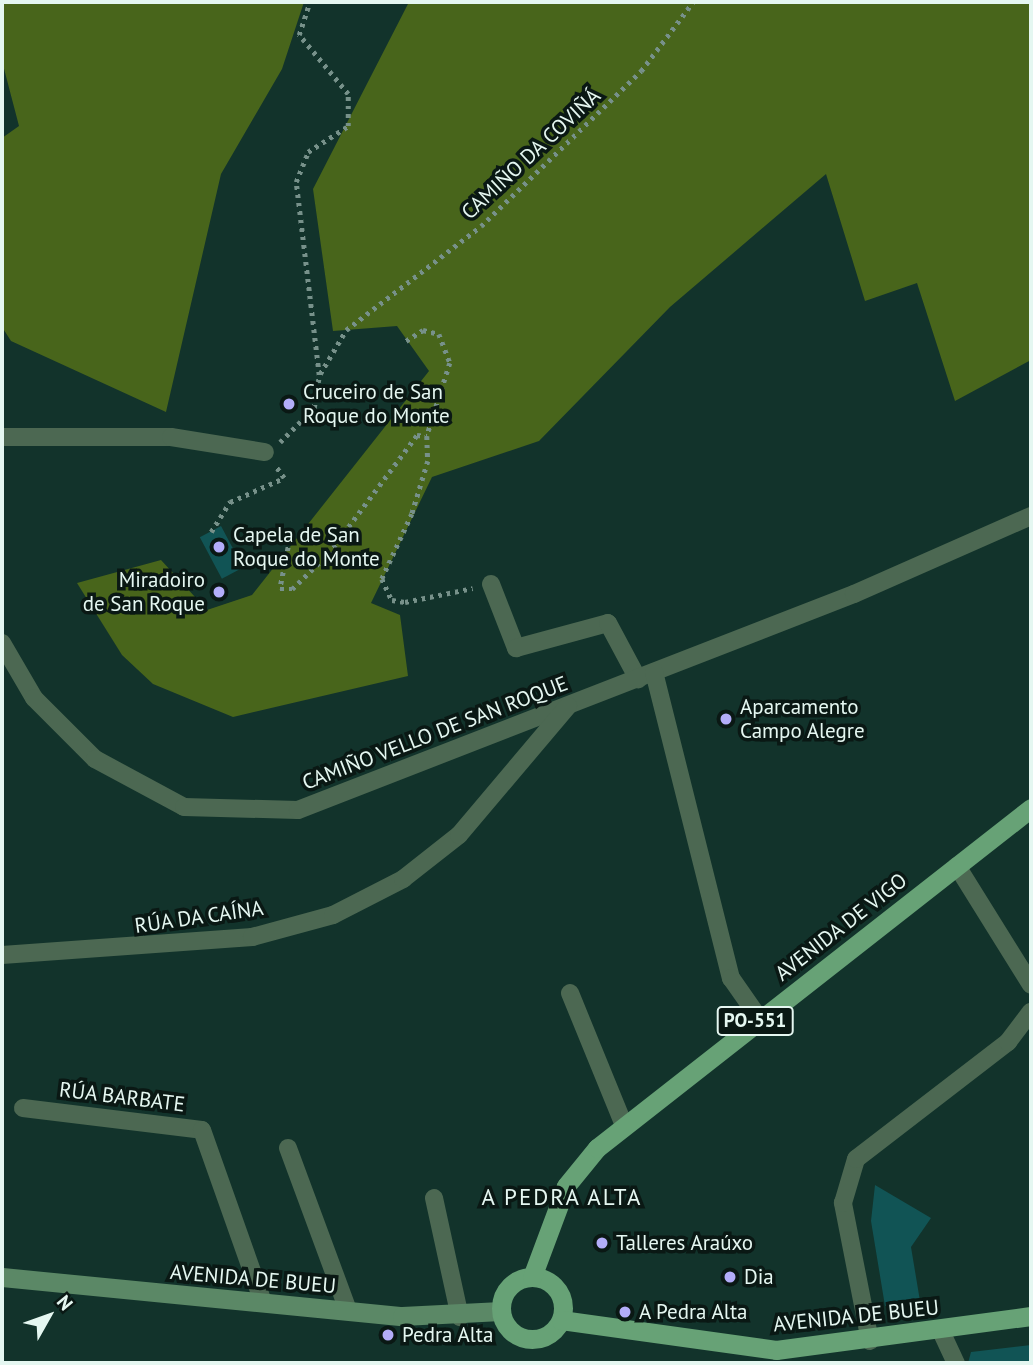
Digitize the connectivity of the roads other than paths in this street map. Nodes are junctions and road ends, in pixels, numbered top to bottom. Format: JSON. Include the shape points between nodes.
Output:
{"nodes":[{"id":1,"x":2,"y":437,"type":"edge"},
{"id":2,"x":265,"y":452,"type":"road end"},
{"id":3,"x":1031,"y":516,"type":"edge"},
{"id":4,"x":491,"y":584,"type":"road end"},
{"id":5,"x":2,"y":643,"type":"edge"},
{"id":6,"x":646,"y":675,"type":"junction"},
{"id":7,"x":568,"y":706,"type":"junction"},
{"id":8,"x":1031,"y":808,"type":"edge"},
{"id":9,"x":957,"y":866,"type":"junction"},
{"id":10,"x":2,"y":955,"type":"edge"},
{"id":11,"x":1031,"y":985,"type":"edge"},
{"id":12,"x":570,"y":993,"type":"dead end"},
{"id":13,"x":1031,"y":1012,"type":"edge"},
{"id":14,"x":759,"y":1018,"type":"junction"},
{"id":15,"x":23,"y":1108,"type":"dead end"},
{"id":16,"x":624,"y":1125,"type":"junction"},
{"id":17,"x":288,"y":1148,"type":"dead end"},
{"id":18,"x":434,"y":1198,"type":"dead end"},
{"id":19,"x":2,"y":1277,"type":"edge"},
{"id":20,"x":532,"y":1277,"type":"junction"},
{"id":21,"x":263,"y":1302,"type":"junction"},
{"id":22,"x":348,"y":1310,"type":"junction"},
{"id":23,"x":501,"y":1311,"type":"junction"},
{"id":24,"x":1031,"y":1315,"type":"edge"},
{"id":25,"x":460,"y":1317,"type":"junction"},
{"id":26,"x":561,"y":1320,"type":"junction"},
{"id":27,"x":940,"y":1329,"type":"junction"},
{"id":28,"x":870,"y":1341,"type":"junction"},
{"id":29,"x":776,"y":1357,"type":"edge"},
{"id":30,"x":956,"y":1363,"type":"edge"}],
"edges":[{"from":1,"to":2,"type":"street","via":[[171,437]]},
{"from":3,"to":6,"type":"street","name":"CAMIÑO VELLO DE SAN ROQUE"},
{"from":4,"to":6,"type":"street","via":[[516,648],[608,622]]},
{"from":5,"to":7,"type":"street","name":"CAMIÑO VELLO DE SAN ROQUE","via":[[34,698],[94,759],[184,807],[298,810]]},
{"from":6,"to":7,"type":"street","name":"CAMIÑO VELLO DE SAN ROQUE"},
{"from":6,"to":14,"type":"street","via":[[687,799],[731,978]]},
{"from":7,"to":10,"type":"street","name":"RÚA DA CAÍNA","via":[[459,835],[403,879],[333,915],[252,937]]},
{"from":8,"to":9,"type":"main road","name":"AVENIDA DE VIGO","number":"PO-551"},
{"from":9,"to":11,"type":"street"},
{"from":9,"to":14,"type":"main road","name":"AVENIDA DE VIGO","number":"PO-551"},
{"from":12,"to":16,"type":"street"},
{"from":13,"to":28,"type":"street","via":[[1008,1042],[856,1159],[843,1203]]},
{"from":14,"to":16,"type":"main road","name":"AVENIDA DE VIGO","number":"PO-551"},
{"from":15,"to":21,"type":"street","name":"RÚA BARBATE","via":[[202,1130]]},
{"from":16,"to":20,"type":"main road","name":"AVENIDA DE VIGO","number":"PO-551","via":[[566,1186]]},
{"from":17,"to":22,"type":"street"},
{"from":18,"to":25,"type":"street"},
{"from":19,"to":21,"type":"main road","name":"AVENIDA DE BUEU"},
{"from":20,"to":23,"type":"main road","via":[[506,1291]]},
{"from":20,"to":26,"type":"main road","via":[[558,1290]]},
{"from":21,"to":22,"type":"main road","name":"AVENIDA DE BUEU"},
{"from":22,"to":25,"type":"main road","name":"AVENIDA DE BUEU"},
{"from":23,"to":25,"type":"main road","name":"AVENIDA DE BUEU"},
{"from":23,"to":26,"type":"main road","via":[[510,1330],[528,1340],[548,1336]]},
{"from":24,"to":27,"type":"main road","name":"AVENIDA DE BUEU"},
{"from":26,"to":29,"type":"main road","name":"AVENIDA DE BUEU"},
{"from":27,"to":28,"type":"main road","name":"AVENIDA DE BUEU"},
{"from":27,"to":30,"type":"street"},
{"from":28,"to":29,"type":"main road","name":"AVENIDA DE BUEU"}]}
